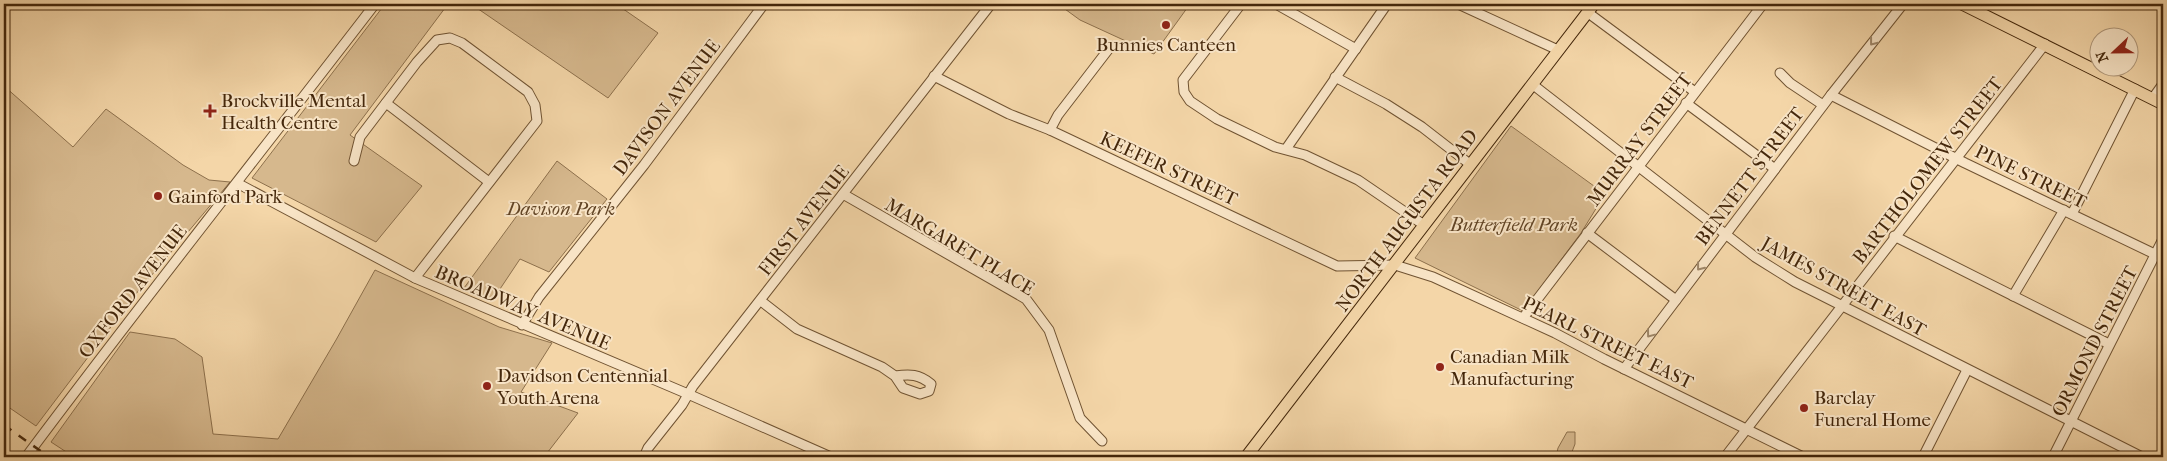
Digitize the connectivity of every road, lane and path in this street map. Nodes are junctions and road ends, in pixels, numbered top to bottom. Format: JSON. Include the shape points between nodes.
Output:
{"nodes":[{"id":1,"x":375,"y":4,"type":"edge"},
{"id":2,"x":764,"y":4,"type":"edge"},
{"id":3,"x":991,"y":4,"type":"edge"},
{"id":4,"x":1241,"y":4,"type":"edge"},
{"id":5,"x":1276,"y":4,"type":"edge"},
{"id":6,"x":1387,"y":4,"type":"edge"},
{"id":7,"x":1458,"y":4,"type":"edge"},
{"id":8,"x":1764,"y":4,"type":"edge"},
{"id":9,"x":1903,"y":4,"type":"edge"},
{"id":10,"x":1962,"y":4,"type":"edge"},
{"id":11,"x":1590,"y":8,"type":"edge"},
{"id":12,"x":2045,"y":44,"type":"junction"},
{"id":13,"x":1111,"y":46,"type":"dead end"},
{"id":14,"x":1356,"y":49,"type":"junction"},
{"id":15,"x":1558,"y":50,"type":"junction"},
{"id":16,"x":1780,"y":73,"type":"dead end"},
{"id":17,"x":934,"y":76,"type":"junction"},
{"id":18,"x":1335,"y":77,"type":"junction"},
{"id":19,"x":1532,"y":84,"type":"junction"},
{"id":20,"x":2163,"y":84,"type":"edge"},
{"id":21,"x":2135,"y":89,"type":"junction"},
{"id":22,"x":1694,"y":92,"type":"junction"},
{"id":23,"x":1831,"y":95,"type":"junction"},
{"id":24,"x":2158,"y":101,"type":"edge"},
{"id":25,"x":1686,"y":103,"type":"junction"},
{"id":26,"x":386,"y":104,"type":"junction"},
{"id":27,"x":1823,"y":105,"type":"junction"},
{"id":28,"x":1050,"y":130,"type":"junction"},
{"id":29,"x":1286,"y":149,"type":"junction"},
{"id":30,"x":1955,"y":158,"type":"junction"},
{"id":31,"x":354,"y":161,"type":"dead end"},
{"id":32,"x":1471,"y":166,"type":"junction"},
{"id":33,"x":1639,"y":167,"type":"junction"},
{"id":34,"x":1775,"y":169,"type":"junction"},
{"id":35,"x":489,"y":182,"type":"junction"},
{"id":36,"x":237,"y":183,"type":"junction"},
{"id":37,"x":843,"y":194,"type":"junction"},
{"id":38,"x":2068,"y":212,"type":"junction"},
{"id":39,"x":1424,"y":225,"type":"junction"},
{"id":40,"x":1587,"y":233,"type":"junction"},
{"id":41,"x":1726,"y":234,"type":"junction"},
{"id":42,"x":1894,"y":236,"type":"junction"},
{"id":43,"x":2163,"y":239,"type":"edge"},
{"id":44,"x":2159,"y":256,"type":"edge"},
{"id":45,"x":1395,"y":264,"type":"junction"},
{"id":46,"x":415,"y":278,"type":"junction"},
{"id":47,"x":2013,"y":296,"type":"junction"},
{"id":48,"x":1676,"y":300,"type":"junction"},
{"id":49,"x":761,"y":301,"type":"junction"},
{"id":50,"x":1843,"y":306,"type":"junction"},
{"id":51,"x":1523,"y":318,"type":"junction"},
{"id":52,"x":522,"y":325,"type":"junction"},
{"id":53,"x":2109,"y":344,"type":"junction"},
{"id":54,"x":1624,"y":369,"type":"junction"},
{"id":55,"x":1967,"y":370,"type":"junction"},
{"id":56,"x":896,"y":376,"type":"dead end"},
{"id":57,"x":688,"y":394,"type":"junction"},
{"id":58,"x":2072,"y":421,"type":"junction"},
{"id":59,"x":1747,"y":429,"type":"junction"},
{"id":60,"x":1102,"y":441,"type":"dead end"},
{"id":61,"x":26,"y":457,"type":"edge"},
{"id":62,"x":644,"y":457,"type":"edge"},
{"id":63,"x":831,"y":457,"type":"edge"},
{"id":64,"x":1246,"y":457,"type":"edge"},
{"id":65,"x":1725,"y":457,"type":"edge"},
{"id":66,"x":1803,"y":457,"type":"edge"},
{"id":67,"x":1924,"y":457,"type":"edge"},
{"id":68,"x":2053,"y":457,"type":"edge"},
{"id":69,"x":2142,"y":457,"type":"edge"}],
"edges":[{"from":1,"to":36,"type":"street","name":"OXFORD AVENUE"},
{"from":2,"to":52,"type":"street","name":"DAVISON AVENUE","via":[[644,165],[539,297]]},
{"from":3,"to":17,"type":"street","name":"FIRST AVENUE"},
{"from":4,"to":29,"type":"street","via":[[1190,69],[1183,80],[1184,92],[1190,101],[1217,119],[1275,147]]},
{"from":5,"to":14,"type":"street"},
{"from":6,"to":14,"type":"street"},
{"from":7,"to":15,"type":"street"},
{"from":8,"to":22,"type":"street","name":"MURRAY STREET"},
{"from":9,"to":23,"type":"street","name":"BENNETT STREET","one_way":true},
{"from":10,"to":12,"type":"main road"},
{"from":11,"to":15,"type":"main road","name":"NORTH AUGUSTA ROAD"},
{"from":11,"to":22,"type":"street"},
{"from":12,"to":21,"type":"main road"},
{"from":12,"to":30,"type":"street","name":"BARTHOLOMEW STREET"},
{"from":13,"to":28,"type":"street","via":[[1058,114]]},
{"from":14,"to":18,"type":"street"},
{"from":15,"to":19,"type":"main road","name":"NORTH AUGUSTA ROAD"},
{"from":16,"to":27,"type":"street"},
{"from":17,"to":28,"type":"street","name":"KEEFER STREET","via":[[1009,114]]},
{"from":17,"to":37,"type":"street","name":"FIRST AVENUE"},
{"from":18,"to":29,"type":"street"},
{"from":18,"to":32,"type":"street","via":[[1422,127]]},
{"from":19,"to":32,"type":"main road","name":"NORTH AUGUSTA ROAD"},
{"from":19,"to":33,"type":"street","name":"JAMES STREET EAST"},
{"from":20,"to":24,"type":"street"},
{"from":21,"to":24,"type":"main road"},
{"from":21,"to":38,"type":"street"},
{"from":22,"to":25,"type":"street","name":"MURRAY STREET"},
{"from":23,"to":27,"type":"street","name":"BENNETT STREET"},
{"from":23,"to":30,"type":"street","name":"PINE STREET"},
{"from":25,"to":33,"type":"street","name":"MURRAY STREET"},
{"from":25,"to":34,"type":"street"},
{"from":26,"to":31,"type":"street","via":[[360,137]]},
{"from":26,"to":35,"type":"street"},
{"from":26,"to":35,"type":"street","via":[[437,40],[450,38],[462,43],[528,92],[535,105],[536,121]]},
{"from":27,"to":34,"type":"street","name":"BENNETT STREET"},
{"from":28,"to":45,"type":"street","name":"KEEFER STREET","via":[[1337,266]]},
{"from":29,"to":39,"type":"street","via":[[1358,180]]},
{"from":30,"to":38,"type":"street","name":"PINE STREET"},
{"from":30,"to":42,"type":"street","name":"BARTHOLOMEW STREET"},
{"from":32,"to":39,"type":"main road","name":"NORTH AUGUSTA ROAD"},
{"from":33,"to":40,"type":"street","name":"MURRAY STREET"},
{"from":33,"to":41,"type":"street","name":"JAMES STREET EAST"},
{"from":34,"to":41,"type":"street","name":"BENNETT STREET"},
{"from":35,"to":46,"type":"street"},
{"from":36,"to":46,"type":"street","name":"BROADWAY AVENUE"},
{"from":36,"to":61,"type":"street","name":"OXFORD AVENUE","via":[[128,320]]},
{"from":37,"to":49,"type":"street","name":"FIRST AVENUE"},
{"from":37,"to":60,"type":"street","name":"MARGARET PLACE","via":[[1026,299],[1050,330],[1080,418]]},
{"from":38,"to":44,"type":"street","name":"PINE STREET"},
{"from":38,"to":47,"type":"street"},
{"from":39,"to":45,"type":"main road","name":"NORTH AUGUSTA ROAD"},
{"from":40,"to":48,"type":"street"},
{"from":40,"to":51,"type":"street","name":"MURRAY STREET"},
{"from":41,"to":48,"type":"street","name":"BENNETT STREET","one_way":true},
{"from":41,"to":50,"type":"street","name":"JAMES STREET EAST","via":[[1795,282]]},
{"from":42,"to":47,"type":"street"},
{"from":42,"to":50,"type":"street","name":"BARTHOLOMEW STREET"},
{"from":43,"to":44,"type":"street","name":"ORMOND STREET"},
{"from":44,"to":53,"type":"street","name":"ORMOND STREET"},
{"from":45,"to":51,"type":"street","name":"PEARL STREET EAST","via":[[1433,277]]},
{"from":45,"to":64,"type":"main road","name":"NORTH AUGUSTA ROAD"},
{"from":46,"to":52,"type":"street","name":"BROADWAY AVENUE"},
{"from":47,"to":53,"type":"street"},
{"from":48,"to":54,"type":"street","name":"BENNETT STREET","one_way":true},
{"from":49,"to":56,"type":"street","via":[[797,328],[882,366]]},
{"from":49,"to":57,"type":"street","name":"FIRST AVENUE"},
{"from":50,"to":55,"type":"street","name":"JAMES STREET EAST"},
{"from":50,"to":59,"type":"street","name":"BARTHOLOMEW STREET"},
{"from":51,"to":54,"type":"street","name":"PEARL STREET EAST"},
{"from":52,"to":57,"type":"street","name":"BROADWAY AVENUE"},
{"from":53,"to":58,"type":"street","name":"ORMOND STREET"},
{"from":54,"to":59,"type":"street","name":"PEARL STREET EAST"},
{"from":55,"to":58,"type":"street","name":"JAMES STREET EAST"},
{"from":55,"to":67,"type":"street"},
{"from":57,"to":62,"type":"street","name":"FIRST AVENUE"},
{"from":57,"to":63,"type":"street","name":"BROADWAY AVENUE"},
{"from":58,"to":68,"type":"street","name":"ORMOND STREET"},
{"from":58,"to":69,"type":"street","name":"JAMES STREET EAST"},
{"from":59,"to":65,"type":"street","name":"BARTHOLOMEW STREET"},
{"from":59,"to":66,"type":"street","name":"PEARL STREET EAST"}]}
